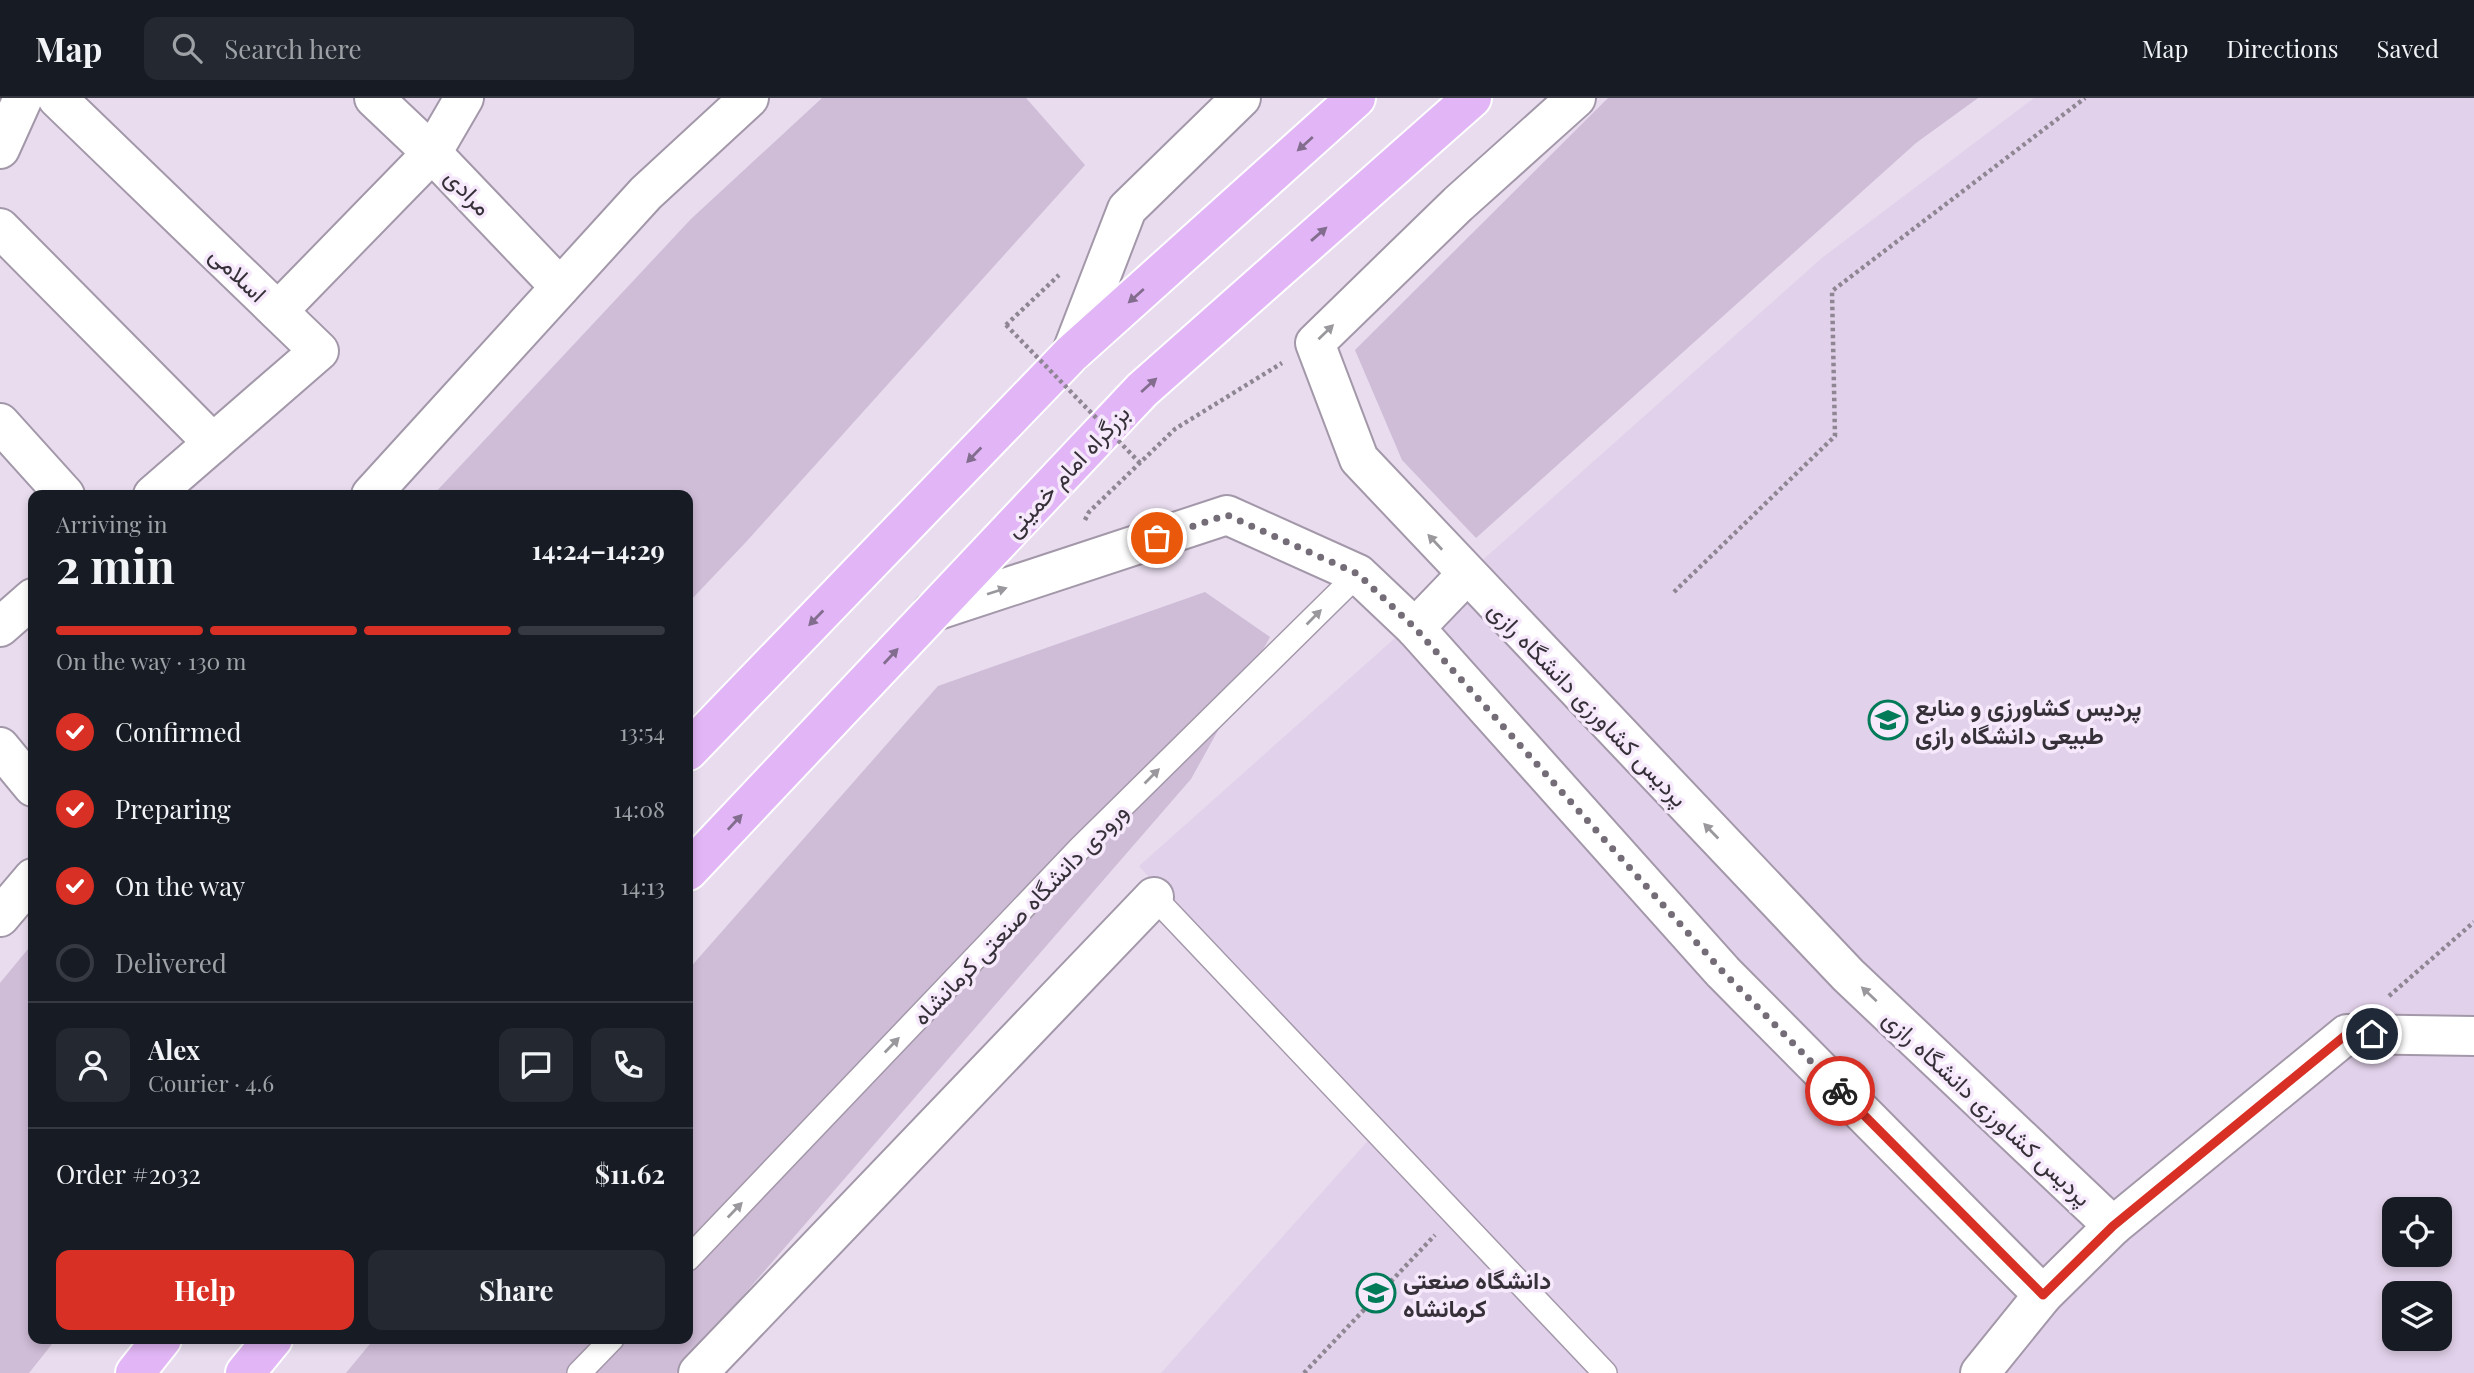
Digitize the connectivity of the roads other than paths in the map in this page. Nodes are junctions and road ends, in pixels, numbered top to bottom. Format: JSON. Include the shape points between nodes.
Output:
{"nodes":[{"id":1,"x":23,"y":98,"type":"edge"},
{"id":2,"x":57,"y":98,"type":"edge"},
{"id":3,"x":374,"y":98,"type":"edge"},
{"id":4,"x":464,"y":98,"type":"edge"},
{"id":5,"x":749,"y":98,"type":"edge"},
{"id":6,"x":1356,"y":98,"type":"edge"},
{"id":7,"x":1472,"y":98,"type":"edge"},
{"id":8,"x":1576,"y":98,"type":"edge"},
{"id":9,"x":1233,"y":102,"type":"edge"},
{"id":10,"x":0,"y":149,"type":"edge"},
{"id":11,"x":432,"y":153,"type":"junction"},
{"id":12,"x":0,"y":228,"type":"edge"},
{"id":13,"x":560,"y":287,"type":"junction"},
{"id":14,"x":278,"y":311,"type":"junction"},
{"id":15,"x":1071,"y":354,"type":"junction"},
{"id":16,"x":0,"y":423,"type":"edge"},
{"id":17,"x":213,"y":443,"type":"junction"},
{"id":18,"x":60,"y":490,"type":"edge"},
{"id":19,"x":159,"y":490,"type":"edge"},
{"id":20,"x":376,"y":490,"type":"edge"},
{"id":21,"x":1358,"y":574,"type":"junction"},
{"id":22,"x":1466,"y":575,"type":"junction"},
{"id":23,"x":28,"y":602,"type":"edge"},
{"id":24,"x":932,"y":612,"type":"junction"},
{"id":25,"x":0,"y":627,"type":"edge"},
{"id":26,"x":1415,"y":628,"type":"junction"},
{"id":27,"x":693,"y":746,"type":"edge"},
{"id":28,"x":0,"y":747,"type":"edge"},
{"id":29,"x":28,"y":781,"type":"edge"},
{"id":30,"x":693,"y":866,"type":"edge"},
{"id":31,"x":28,"y":884,"type":"edge"},
{"id":32,"x":1154,"y":897,"type":"joint"},
{"id":33,"x":0,"y":917,"type":"edge"},
{"id":34,"x":2474,"y":1036,"type":"edge"},
{"id":35,"x":2113,"y":1226,"type":"junction"},
{"id":36,"x":693,"y":1254,"type":"edge"},
{"id":37,"x":2043,"y":1295,"type":"junction"},
{"id":38,"x":158,"y":1344,"type":"edge"},
{"id":39,"x":269,"y":1344,"type":"edge"},
{"id":40,"x":607,"y":1344,"type":"edge"},
{"id":41,"x":135,"y":1373,"type":"edge"},
{"id":42,"x":245,"y":1373,"type":"edge"},
{"id":43,"x":579,"y":1373,"type":"edge"},
{"id":44,"x":698,"y":1373,"type":"edge"},
{"id":45,"x":1605,"y":1373,"type":"edge"},
{"id":46,"x":1980,"y":1373,"type":"edge"}],
"edges":[{"from":1,"to":10,"type":"street"},
{"from":2,"to":14,"type":"street","name":"اسلامی"},
{"from":3,"to":11,"type":"street","name":"مرادی"},
{"from":4,"to":11,"type":"street"},
{"from":5,"to":13,"type":"street","via":[[646,193]]},
{"from":6,"to":15,"type":"highway","one_way":true},
{"from":24,"to":7,"type":"highway","name":"بزرگراه امام خمینی","one_way":true,"via":[[1142,390]]},
{"from":22,"to":8,"type":"street","name":"پردیس کشاورزی دانشگاه رازی","one_way":true,"via":[[1359,459],[1315,343]]},
{"from":9,"to":15,"type":"street","via":[[1126,209]]},
{"from":11,"to":13,"type":"street","name":"مرادی"},
{"from":11,"to":14,"type":"street"},
{"from":12,"to":17,"type":"street"},
{"from":13,"to":20,"type":"street"},
{"from":14,"to":17,"type":"street","name":"اسلامی","via":[[319,351]]},
{"from":15,"to":27,"type":"highway","one_way":true},
{"from":16,"to":18,"type":"street"},
{"from":17,"to":19,"type":"street","name":"اسلامی"},
{"from":24,"to":21,"type":"street","one_way":true,"via":[[1227,515]]},
{"from":21,"to":26,"type":"street"},
{"from":36,"to":21,"type":"lane","name":"ورودی دانشگاه صنعتی کرمانشاه","one_way":true,"via":[[1080,848]]},
{"from":22,"to":26,"type":"street"},
{"from":35,"to":22,"type":"street","name":"پردیس کشاورزی دانشگاه رازی","one_way":true,"via":[[1849,975]]},
{"from":23,"to":25,"type":"street"},
{"from":30,"to":24,"type":"highway","name":"بزرگراه امام خمینی","one_way":true},
{"from":26,"to":37,"type":"street","via":[[1723,972]]},
{"from":28,"to":29,"type":"street"},
{"from":31,"to":33,"type":"street"},
{"from":32,"to":44,"type":"street"},
{"from":32,"to":45,"type":"lane"},
{"from":34,"to":35,"type":"street","via":[[2347,1034]]},
{"from":35,"to":37,"type":"street","name":"پردیس کشاورزی دانشگاه رازی"},
{"from":37,"to":46,"type":"street","name":"پردیس کشاورزی دانشگاه رازی"},
{"from":38,"to":41,"type":"highway"},
{"from":39,"to":42,"type":"highway"},
{"from":40,"to":43,"type":"lane"}]}
